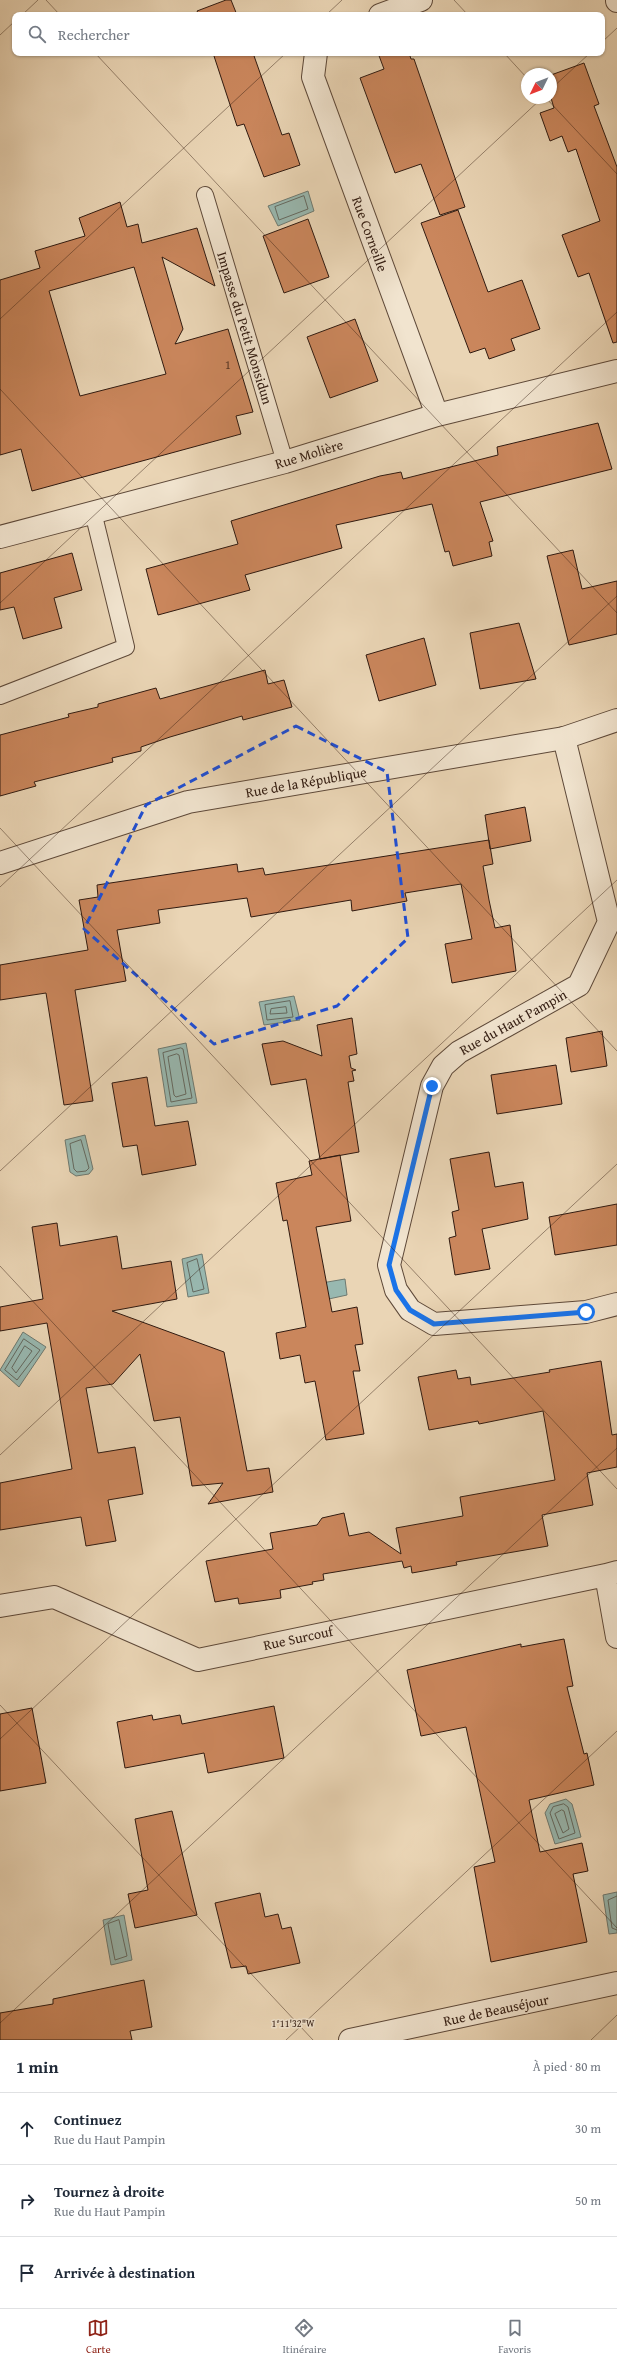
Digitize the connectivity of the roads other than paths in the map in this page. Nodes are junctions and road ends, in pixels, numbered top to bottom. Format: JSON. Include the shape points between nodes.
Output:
{"nodes":[{"id":1,"x":420,"y":0,"type":"edge"},
{"id":2,"x":388,"y":12,"type":"edge"},
{"id":3,"x":316,"y":56,"type":"edge"},
{"id":4,"x":205,"y":195,"type":"dead end"},
{"id":5,"x":617,"y":371,"type":"edge"},
{"id":6,"x":437,"y":415,"type":"junction"},
{"id":7,"x":285,"y":462,"type":"junction"},
{"id":8,"x":93,"y":512,"type":"junction"},
{"id":9,"x":0,"y":537,"type":"edge"},
{"id":10,"x":0,"y":696,"type":"edge"},
{"id":11,"x":617,"y":720,"type":"edge"},
{"id":12,"x":564,"y":738,"type":"junction"},
{"id":13,"x":0,"y":863,"type":"edge"},
{"id":14,"x":613,"y":923,"type":"edge"},
{"id":15,"x":617,"y":1304,"type":"edge"},
{"id":16,"x":611,"y":1573,"type":"edge"},
{"id":17,"x":0,"y":1606,"type":"edge"},
{"id":18,"x":617,"y":1637,"type":"edge"},
{"id":19,"x":617,"y":1983,"type":"edge"},
{"id":20,"x":350,"y":2040,"type":"edge"}],
"edges":[{"from":1,"to":2,"type":"street"},
{"from":3,"to":6,"type":"street","name":"Rue Corneille","via":[[313,77]]},
{"from":4,"to":7,"type":"lane","name":"Impasse du Petit Monsidun"},
{"from":5,"to":6,"type":"street","name":"Rue Molière"},
{"from":6,"to":7,"type":"street","name":"Rue Molière"},
{"from":7,"to":8,"type":"street","name":"Rue Molière"},
{"from":8,"to":9,"type":"street","name":"Rue Molière"},
{"from":8,"to":10,"type":"lane","via":[[126,647]]},
{"from":11,"to":12,"type":"street","name":"Rue de la République"},
{"from":12,"to":13,"type":"street","name":"Rue de la République","via":[[188,802]]},
{"from":12,"to":14,"type":"street","name":"Rue du Haut Pampin"},
{"from":14,"to":15,"type":"street","name":"Rue du Haut Pampin","via":[[579,985],[459,1052],[443,1066],[432,1086],[389,1265],[396,1290],[410,1310],[434,1324],[586,1312]]},
{"from":16,"to":17,"type":"street","name":"Rue Surcouf","via":[[198,1660],[54,1597]]},
{"from":16,"to":18,"type":"street"},
{"from":19,"to":20,"type":"street","name":"Rue de Beauséjour"}]}
